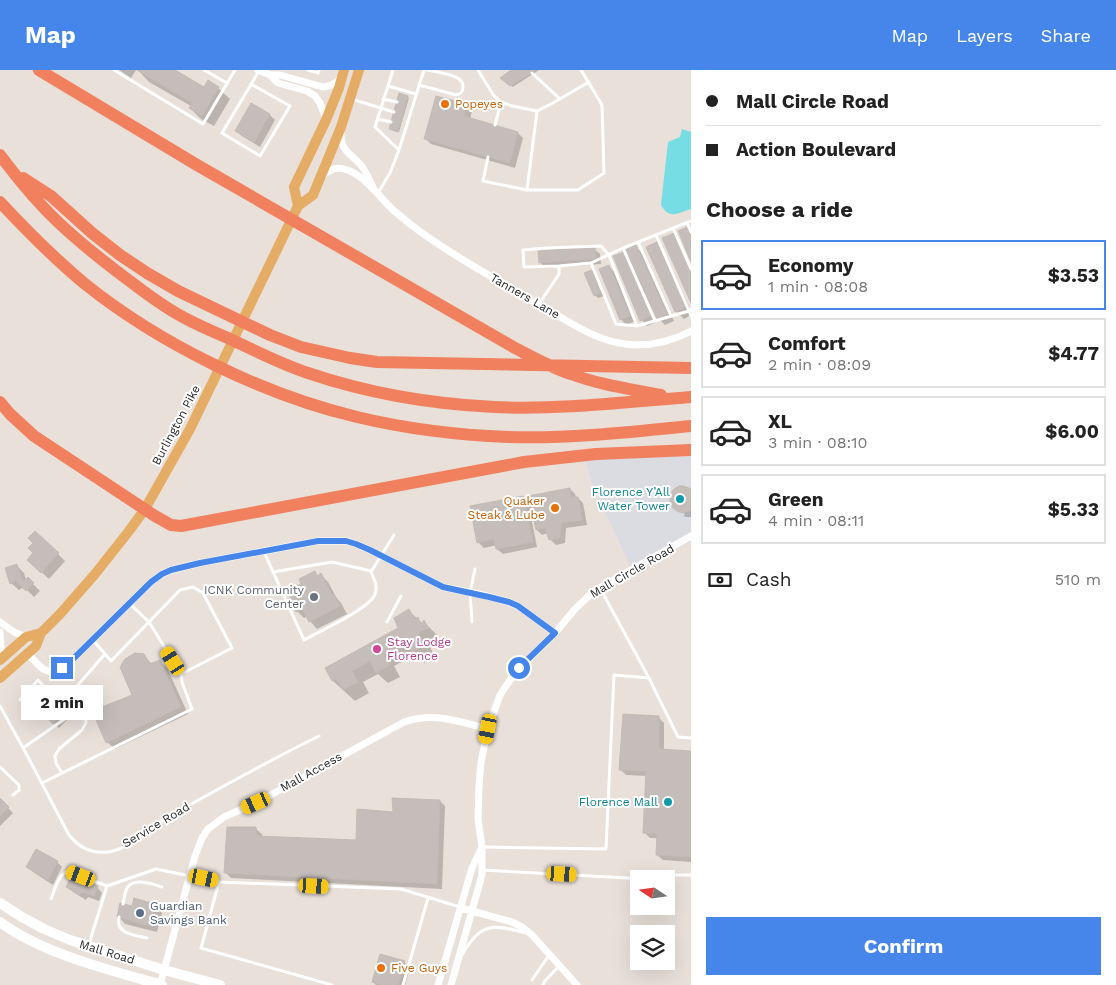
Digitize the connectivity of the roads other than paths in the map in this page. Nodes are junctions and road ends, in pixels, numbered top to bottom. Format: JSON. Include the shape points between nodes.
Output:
{"nodes":[{"id":1,"x":39,"y":70,"type":"edge"},
{"id":2,"x":114,"y":70,"type":"edge"},
{"id":3,"x":204,"y":70,"type":"edge"},
{"id":4,"x":235,"y":70,"type":"edge"},
{"id":5,"x":259,"y":70,"type":"edge"},
{"id":6,"x":308,"y":70,"type":"edge"},
{"id":7,"x":319,"y":70,"type":"edge"},
{"id":8,"x":359,"y":70,"type":"edge"},
{"id":9,"x":393,"y":70,"type":"edge"},
{"id":10,"x":425,"y":70,"type":"edge"},
{"id":11,"x":478,"y":70,"type":"edge"},
{"id":12,"x":581,"y":70,"type":"edge"},
{"id":13,"x":343,"y":73,"type":"edge"},
{"id":14,"x":532,"y":73,"type":"dead end"},
{"id":15,"x":270,"y":76,"type":"junction"},
{"id":16,"x":589,"y":82,"type":"junction"},
{"id":17,"x":227,"y":83,"type":"junction"},
{"id":18,"x":251,"y":84,"type":"junction"},
{"id":19,"x":419,"y":85,"type":"junction"},
{"id":20,"x":388,"y":86,"type":"junction"},
{"id":21,"x":416,"y":94,"type":"junction"},
{"id":22,"x":350,"y":99,"type":"junction"},
{"id":23,"x":384,"y":99,"type":"junction"},
{"id":24,"x":560,"y":99,"type":"junction"},
{"id":25,"x":396,"y":102,"type":"dead end"},
{"id":26,"x":501,"y":102,"type":"junction"},
{"id":27,"x":406,"y":104,"type":"dead end"},
{"id":28,"x":412,"y":106,"type":"junction"},
{"id":29,"x":381,"y":108,"type":"junction"},
{"id":30,"x":537,"y":111,"type":"junction"},
{"id":31,"x":394,"y":112,"type":"dead end"},
{"id":32,"x":403,"y":114,"type":"dead end"},
{"id":33,"x":410,"y":115,"type":"junction"},
{"id":34,"x":378,"y":118,"type":"junction"},
{"id":35,"x":326,"y":120,"type":"junction"},
{"id":36,"x":391,"y":122,"type":"dead end"},
{"id":37,"x":400,"y":124,"type":"dead end"},
{"id":38,"x":495,"y":125,"type":"dead end"},
{"id":39,"x":406,"y":126,"type":"junction"},
{"id":40,"x":341,"y":127,"type":"junction"},
{"id":41,"x":399,"y":150,"type":"junction"},
{"id":42,"x":0,"y":155,"type":"edge"},
{"id":43,"x":488,"y":157,"type":"dead end"},
{"id":44,"x":11,"y":170,"type":"junction"},
{"id":45,"x":321,"y":177,"type":"junction"},
{"id":46,"x":527,"y":190,"type":"junction"},
{"id":47,"x":378,"y":193,"type":"junction"},
{"id":48,"x":0,"y":202,"type":"edge"},
{"id":49,"x":298,"y":206,"type":"junction"},
{"id":50,"x":292,"y":218,"type":"junction"},
{"id":51,"x":689,"y":222,"type":"edge"},
{"id":52,"x":673,"y":228,"type":"junction"},
{"id":53,"x":691,"y":232,"type":"edge"},
{"id":54,"x":656,"y":235,"type":"junction"},
{"id":55,"x":638,"y":242,"type":"junction"},
{"id":56,"x":623,"y":248,"type":"junction"},
{"id":57,"x":609,"y":255,"type":"junction"},
{"id":58,"x":591,"y":263,"type":"junction"},
{"id":59,"x":559,"y":266,"type":"junction"},
{"id":60,"x":691,"y":269,"type":"edge"},
{"id":61,"x":539,"y":305,"type":"junction"},
{"id":62,"x":690,"y":310,"type":"edge"},
{"id":63,"x":671,"y":316,"type":"junction"},
{"id":64,"x":691,"y":316,"type":"edge"},
{"id":65,"x":655,"y":321,"type":"junction"},
{"id":66,"x":637,"y":326,"type":"junction"},
{"id":67,"x":691,"y":331,"type":"edge"},
{"id":68,"x":691,"y":368,"type":"edge"},
{"id":69,"x":691,"y":397,"type":"edge"},
{"id":70,"x":676,"y":398,"type":"junction"},
{"id":71,"x":0,"y":402,"type":"edge"},
{"id":72,"x":691,"y":426,"type":"edge"},
{"id":73,"x":691,"y":450,"type":"edge"},
{"id":74,"x":145,"y":509,"type":"junction"},
{"id":75,"x":394,"y":535,"type":"dead end"},
{"id":76,"x":691,"y":536,"type":"edge"},
{"id":77,"x":264,"y":552,"type":"junction"},
{"id":78,"x":381,"y":555,"type":"junction"},
{"id":79,"x":475,"y":569,"type":"dead end"},
{"id":80,"x":273,"y":572,"type":"junction"},
{"id":81,"x":371,"y":572,"type":"junction"},
{"id":82,"x":600,"y":588,"type":"junction"},
{"id":83,"x":470,"y":593,"type":"junction"},
{"id":84,"x":401,"y":596,"type":"dead end"},
{"id":85,"x":129,"y":604,"type":"junction"},
{"id":86,"x":0,"y":622,"type":"edge"},
{"id":87,"x":149,"y":622,"type":"junction"},
{"id":88,"x":388,"y":622,"type":"dead end"},
{"id":89,"x":472,"y":622,"type":"dead end"},
{"id":90,"x":0,"y":632,"type":"edge"},
{"id":91,"x":41,"y":632,"type":"junction"},
{"id":92,"x":555,"y":633,"type":"junction"},
{"id":93,"x":26,"y":637,"type":"junction"},
{"id":94,"x":93,"y":640,"type":"junction"},
{"id":95,"x":0,"y":652,"type":"edge"},
{"id":96,"x":28,"y":654,"type":"junction"},
{"id":97,"x":105,"y":654,"type":"junction"},
{"id":98,"x":0,"y":660,"type":"edge"},
{"id":99,"x":182,"y":674,"type":"junction"},
{"id":100,"x":0,"y":678,"type":"edge"},
{"id":101,"x":649,"y":678,"type":"junction"},
{"id":102,"x":20,"y":700,"type":"dead end"},
{"id":103,"x":0,"y":706,"type":"edge"},
{"id":104,"x":488,"y":729,"type":"junction"},
{"id":105,"x":320,"y":736,"type":"dead end"},
{"id":106,"x":691,"y":738,"type":"edge"},
{"id":107,"x":24,"y":748,"type":"junction"},
{"id":108,"x":0,"y":767,"type":"edge"},
{"id":109,"x":62,"y":773,"type":"junction"},
{"id":110,"x":42,"y":784,"type":"junction"},
{"id":111,"x":13,"y":795,"type":"dead end"},
{"id":112,"x":482,"y":847,"type":"junction"},
{"id":113,"x":482,"y":870,"type":"junction"},
{"id":114,"x":190,"y":875,"type":"junction"},
{"id":115,"x":675,"y":875,"type":"edge"},
{"id":116,"x":691,"y":875,"type":"edge"},
{"id":117,"x":630,"y":878,"type":"edge"},
{"id":118,"x":219,"y":882,"type":"junction"},
{"id":119,"x":107,"y":886,"type":"junction"},
{"id":120,"x":162,"y":886,"type":"dead end"},
{"id":121,"x":428,"y":898,"type":"junction"},
{"id":122,"x":51,"y":899,"type":"dead end"},
{"id":123,"x":0,"y":903,"type":"edge"},
{"id":124,"x":123,"y":904,"type":"dead end"},
{"id":125,"x":461,"y":908,"type":"junction"},
{"id":126,"x":472,"y":911,"type":"junction"},
{"id":127,"x":119,"y":917,"type":"dead end"},
{"id":128,"x":0,"y":922,"type":"edge"},
{"id":129,"x":532,"y":935,"type":"junction"},
{"id":130,"x":147,"y":938,"type":"dead end"},
{"id":131,"x":88,"y":946,"type":"junction"},
{"id":132,"x":550,"y":954,"type":"junction"},
{"id":133,"x":559,"y":965,"type":"junction"},
{"id":134,"x":456,"y":967,"type":"junction"},
{"id":135,"x":164,"y":970,"type":"junction"},
{"id":136,"x":532,"y":980,"type":"dead end"},
{"id":137,"x":160,"y":985,"type":"edge"},
{"id":138,"x":220,"y":985,"type":"edge"},
{"id":139,"x":332,"y":985,"type":"edge"},
{"id":140,"x":404,"y":985,"type":"edge"},
{"id":141,"x":438,"y":985,"type":"edge"},
{"id":142,"x":451,"y":985,"type":"edge"},
{"id":143,"x":543,"y":985,"type":"edge"},
{"id":144,"x":577,"y":985,"type":"edge"}],
"edges":[{"from":1,"to":50,"type":"highway"},
{"from":2,"to":17,"type":"lane","via":[[203,124]]},
{"from":3,"to":17,"type":"lane"},
{"from":4,"to":17,"type":"lane"},
{"from":5,"to":15,"type":"street"},
{"from":5,"to":18,"type":"lane"},
{"from":6,"to":7,"type":"lane","via":[[318,73]]},
{"from":8,"to":22,"type":"main road","name":"Burlington Pike"},
{"from":9,"to":20,"type":"lane"},
{"from":10,"to":19,"type":"lane"},
{"from":10,"to":19,"type":"lane","via":[[459,79],[462,92],[456,95]]},
{"from":11,"to":26,"type":"lane"},
{"from":12,"to":16,"type":"lane"},
{"from":13,"to":15,"type":"street","via":[[335,84],[323,87]]},
{"from":13,"to":35,"type":"main road","name":"Burlington Pike"},
{"from":14,"to":24,"type":"lane"},
{"from":15,"to":35,"type":"street","via":[[278,83],[315,96]]},
{"from":16,"to":24,"type":"lane"},
{"from":16,"to":46,"type":"lane","via":[[602,105],[604,173],[578,190]]},
{"from":18,"to":18,"type":"lane","via":[[222,133],[260,156],[290,106]]},
{"from":19,"to":21,"type":"lane"},
{"from":20,"to":21,"type":"lane"},
{"from":20,"to":23,"type":"lane"},
{"from":21,"to":28,"type":"lane"},
{"from":22,"to":29,"type":"lane"},
{"from":22,"to":40,"type":"main road","name":"Burlington Pike"},
{"from":23,"to":25,"type":"lane"},
{"from":23,"to":29,"type":"lane"},
{"from":24,"to":30,"type":"lane"},
{"from":26,"to":30,"type":"lane"},
{"from":26,"to":38,"type":"lane"},
{"from":27,"to":28,"type":"lane"},
{"from":28,"to":33,"type":"lane"},
{"from":29,"to":31,"type":"lane"},
{"from":29,"to":34,"type":"lane"},
{"from":30,"to":46,"type":"lane"},
{"from":32,"to":33,"type":"lane"},
{"from":33,"to":39,"type":"lane"},
{"from":34,"to":36,"type":"lane"},
{"from":34,"to":41,"type":"lane","via":[[375,127]]},
{"from":35,"to":49,"type":"main road","name":"Burlington Pike","via":[[294,188]]},
{"from":37,"to":39,"type":"lane"},
{"from":39,"to":41,"type":"lane"},
{"from":40,"to":45,"type":"main road","name":"Burlington Pike"},
{"from":40,"to":47,"type":"street","name":"Tanners Lane","via":[[341,143],[362,167]]},
{"from":41,"to":47,"type":"lane"},
{"from":42,"to":44,"type":"highway"},
{"from":43,"to":46,"type":"lane","via":[[483,181]]},
{"from":44,"to":68,"type":"highway","via":[[51,196],[92,234],[147,273],[193,299],[301,347],[377,362]]},
{"from":44,"to":70,"type":"highway","via":[[58,222],[158,301],[181,316],[308,373],[372,391],[441,403],[492,407],[568,407]]},
{"from":45,"to":47,"type":"street","name":"Tanners Lane","via":[[332,169],[341,168],[356,174]]},
{"from":45,"to":49,"type":"main road","name":"Burlington Pike","via":[[313,195]]},
{"from":47,"to":61,"type":"street","name":"Tanners Lane","via":[[411,224]]},
{"from":48,"to":72,"type":"highway","via":[[54,257],[116,307],[193,354],[292,397],[356,417],[452,433],[536,437]]},
{"from":49,"to":50,"type":"main road","name":"Burlington Pike"},
{"from":50,"to":70,"type":"highway","via":[[552,367],[600,383]]},
{"from":50,"to":74,"type":"main road","name":"Burlington Pike","via":[[206,396]]},
{"from":51,"to":52,"type":"lane"},
{"from":51,"to":53,"type":"lane"},
{"from":52,"to":54,"type":"lane"},
{"from":52,"to":60,"type":"lane"},
{"from":54,"to":55,"type":"lane"},
{"from":54,"to":62,"type":"lane"},
{"from":55,"to":56,"type":"lane"},
{"from":55,"to":63,"type":"lane"},
{"from":56,"to":57,"type":"lane"},
{"from":56,"to":65,"type":"lane"},
{"from":57,"to":58,"type":"lane"},
{"from":57,"to":59,"type":"lane","via":[[601,246],[523,250],[524,267]]},
{"from":57,"to":66,"type":"lane"},
{"from":58,"to":59,"type":"lane"},
{"from":58,"to":66,"type":"lane","via":[[616,324]]},
{"from":59,"to":61,"type":"lane","via":[[559,274]]},
{"from":61,"to":67,"type":"street","name":"Tanners Lane","via":[[588,333],[620,344],[653,345]]},
{"from":62,"to":63,"type":"lane"},
{"from":62,"to":64,"type":"lane"},
{"from":63,"to":65,"type":"lane"},
{"from":65,"to":66,"type":"lane"},
{"from":69,"to":70,"type":"highway"},
{"from":71,"to":74,"type":"highway","via":[[34,436]]},
{"from":73,"to":74,"type":"highway","via":[[596,454],[524,462],[181,526],[171,525]]},
{"from":74,"to":91,"type":"main road","name":"Burlington Pike","via":[[95,574]]},
{"from":75,"to":78,"type":"lane"},
{"from":76,"to":82,"type":"street","name":"Mall Circle Road"},
{"from":77,"to":78,"type":"street","via":[[318,541],[338,541],[356,544]]},
{"from":77,"to":80,"type":"lane"},
{"from":77,"to":85,"type":"street","via":[[171,570],[151,582]]},
{"from":78,"to":81,"type":"lane"},
{"from":78,"to":83,"type":"street","via":[[437,584]]},
{"from":79,"to":83,"type":"lane"},
{"from":80,"to":81,"type":"lane","via":[[332,562]]},
{"from":80,"to":81,"type":"lane","via":[[304,640],[363,607],[375,596],[376,585]]},
{"from":82,"to":92,"type":"street","name":"Mall Circle Road","via":[[575,609]]},
{"from":82,"to":101,"type":"lane"},
{"from":83,"to":89,"type":"lane"},
{"from":83,"to":92,"type":"street","via":[[518,606]]},
{"from":84,"to":88,"type":"lane"},
{"from":85,"to":87,"type":"lane"},
{"from":85,"to":94,"type":"street"},
{"from":86,"to":93,"type":"street"},
{"from":87,"to":97,"type":"lane","via":[[111,661]]},
{"from":87,"to":99,"type":"lane"},
{"from":87,"to":99,"type":"lane","via":[[180,590],[193,587],[203,593],[232,648]]},
{"from":90,"to":95,"type":"street"},
{"from":91,"to":93,"type":"main road","name":"Burlington Pike"},
{"from":91,"to":96,"type":"main road","name":"Burlington Pike","via":[[36,646]]},
{"from":92,"to":104,"type":"street","name":"Mall Circle Road","via":[[508,683]]},
{"from":93,"to":98,"type":"main road","name":"Burlington Pike"},
{"from":94,"to":96,"type":"street","via":[[57,670],[46,671]]},
{"from":94,"to":97,"type":"lane"},
{"from":96,"to":100,"type":"main road","name":"Burlington Pike"},
{"from":97,"to":109,"type":"lane","via":[[74,692],[85,710],[86,722],[55,756]]},
{"from":99,"to":109,"type":"lane","via":[[192,709]]},
{"from":101,"to":106,"type":"lane","via":[[678,737]]},
{"from":101,"to":112,"type":"lane","via":[[614,675],[606,849]]},
{"from":102,"to":107,"type":"lane","via":[[38,680],[65,709],[66,718]]},
{"from":103,"to":107,"type":"lane","name":"Service Road"},
{"from":104,"to":112,"type":"street","name":"Mall Circle Road","via":[[479,786],[478,819]]},
{"from":104,"to":114,"type":"street","name":"Mall Access","via":[[443,718],[415,718],[404,722],[212,825],[194,856]]},
{"from":105,"to":110,"type":"lane","name":"Service Road","via":[[202,798],[114,851],[96,852],[74,842]]},
{"from":107,"to":110,"type":"lane","name":"Service Road"},
{"from":108,"to":111,"type":"lane","via":[[19,786]]},
{"from":109,"to":110,"type":"lane"},
{"from":112,"to":113,"type":"street","name":"Mall Circle Road"},
{"from":112,"to":125,"type":"street","via":[[472,868]]},
{"from":113,"to":117,"type":"lane"},
{"from":113,"to":126,"type":"street","name":"Mall Circle Road"},
{"from":114,"to":118,"type":"lane"},
{"from":114,"to":119,"type":"lane","via":[[156,869]]},
{"from":114,"to":135,"type":"street","name":"Mall Access"},
{"from":115,"to":116,"type":"lane"},
{"from":118,"to":121,"type":"lane","via":[[401,889]]},
{"from":118,"to":139,"type":"lane","via":[[202,948]]},
{"from":119,"to":122,"type":"lane","via":[[68,871],[60,878]]},
{"from":119,"to":131,"type":"lane"},
{"from":120,"to":124,"type":"lane","via":[[133,883],[127,888]]},
{"from":121,"to":125,"type":"lane"},
{"from":121,"to":140,"type":"lane"},
{"from":123,"to":131,"type":"main road","name":"Mall Road","via":[[44,928]]},
{"from":125,"to":126,"type":"street"},
{"from":125,"to":141,"type":"street"},
{"from":126,"to":129,"type":"street","via":[[512,922]]},
{"from":126,"to":134,"type":"street"},
{"from":127,"to":130,"type":"lane","via":[[119,927],[124,932]]},
{"from":128,"to":137,"type":"main road","name":"Mall Road","via":[[34,942],[71,957]]},
{"from":129,"to":132,"type":"street"},
{"from":129,"to":134,"type":"lane","via":[[513,929],[487,929],[472,939]]},
{"from":131,"to":135,"type":"main road","name":"Mall Road"},
{"from":132,"to":133,"type":"street"},
{"from":132,"to":136,"type":"lane"},
{"from":133,"to":143,"type":"lane"},
{"from":133,"to":144,"type":"street"},
{"from":134,"to":142,"type":"street"},
{"from":135,"to":137,"type":"street","name":"Mall Access"},
{"from":135,"to":138,"type":"main road","name":"Mall Road"}]}
